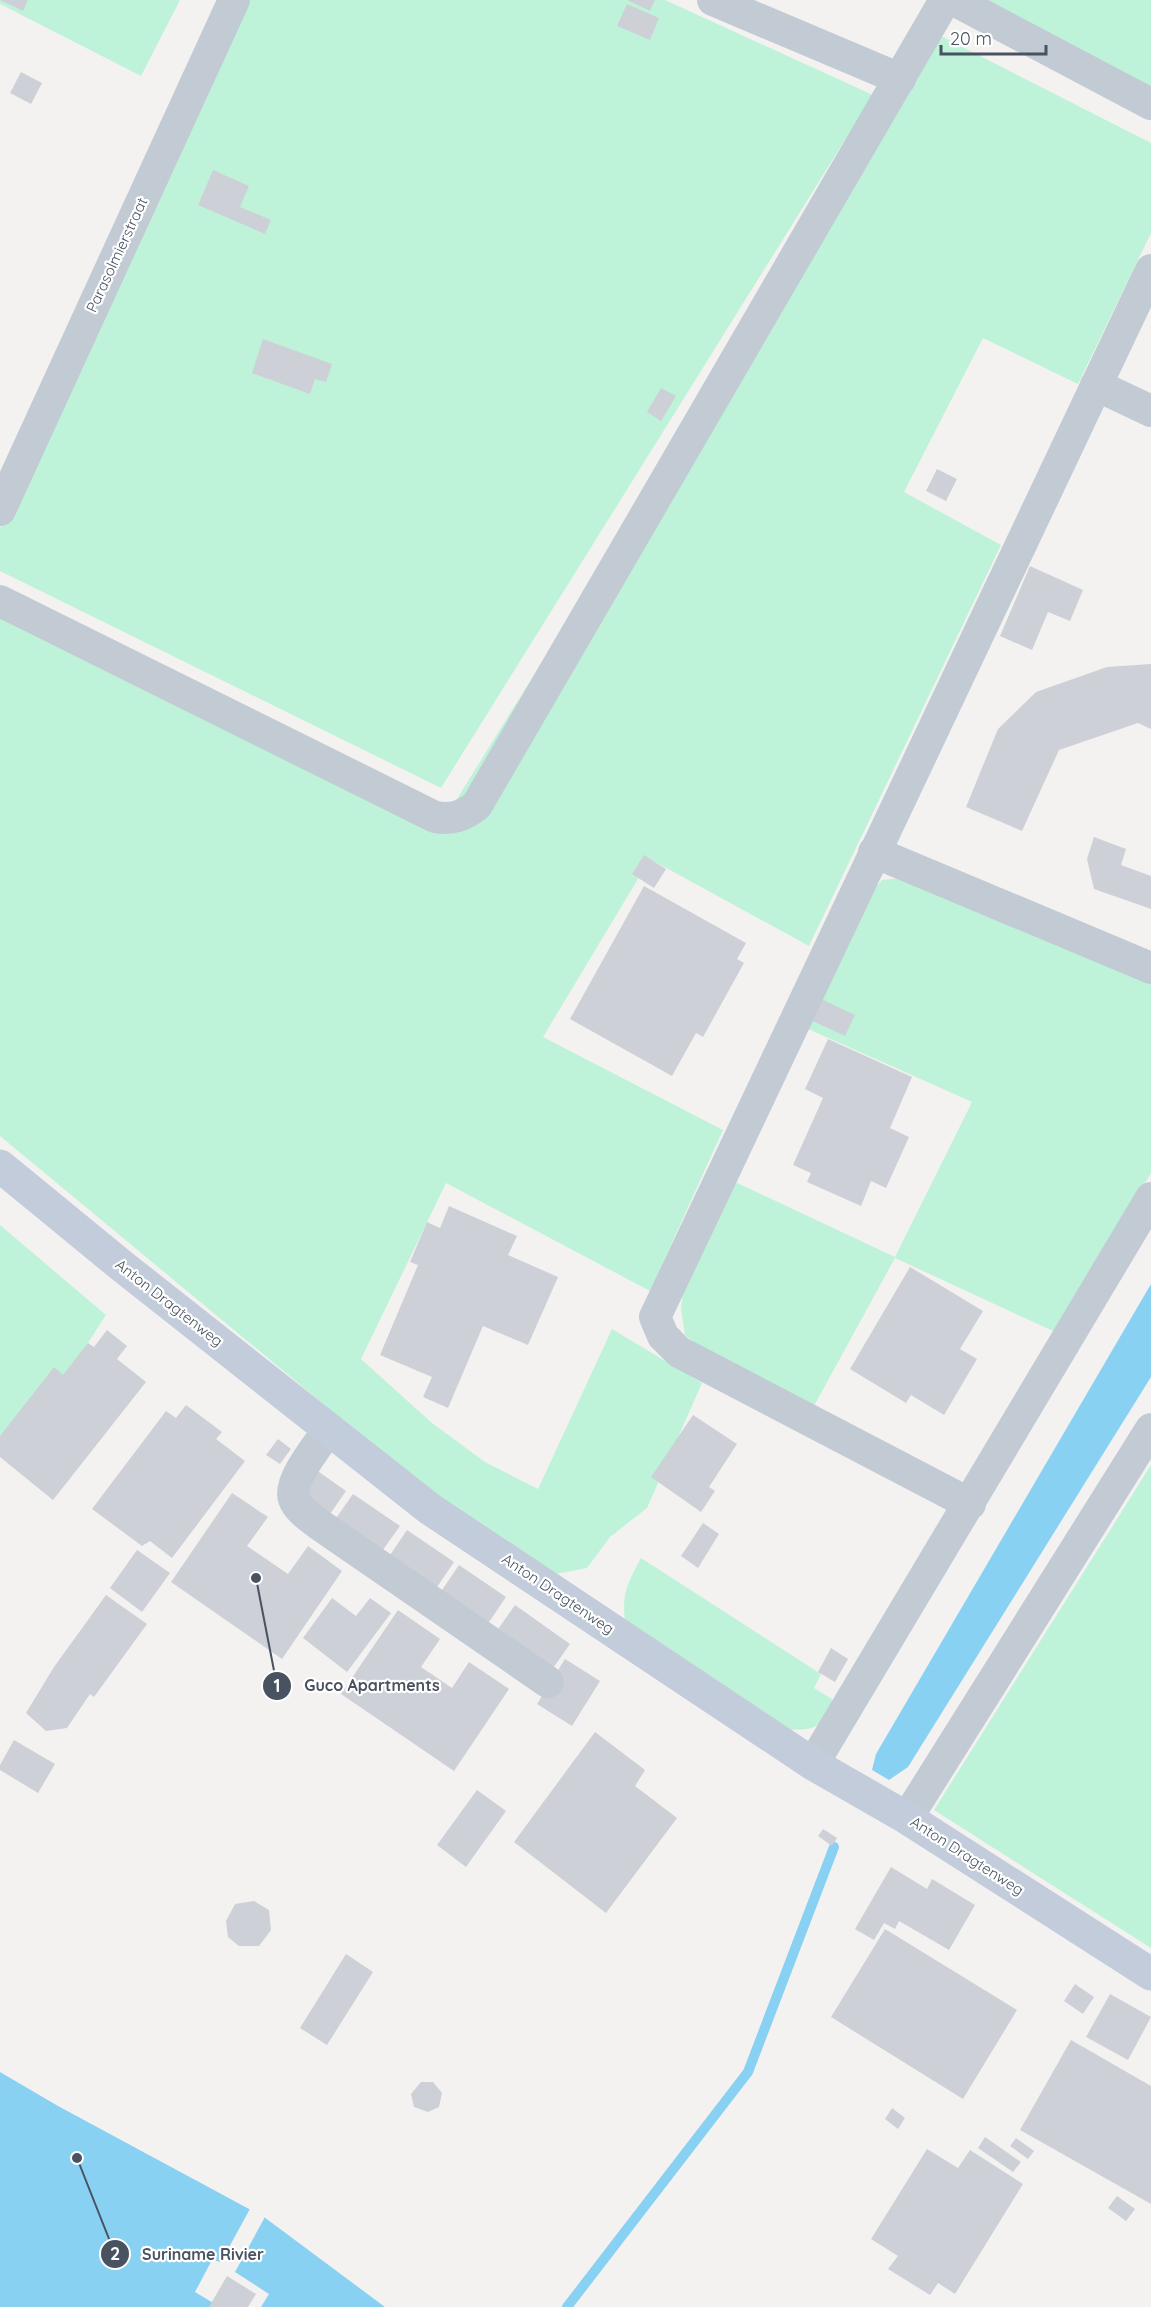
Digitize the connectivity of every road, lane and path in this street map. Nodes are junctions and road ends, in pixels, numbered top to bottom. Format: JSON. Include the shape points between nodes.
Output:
{"nodes":[{"id":1,"x":234,"y":0,"type":"edge"},
{"id":2,"x":712,"y":0,"type":"edge"},
{"id":3,"x":945,"y":0,"type":"edge"},
{"id":4,"x":954,"y":0,"type":"edge"},
{"id":5,"x":900,"y":79,"type":"junction"},
{"id":6,"x":1151,"y":104,"type":"edge"},
{"id":7,"x":1151,"y":270,"type":"edge"},
{"id":8,"x":1096,"y":385,"type":"junction"},
{"id":9,"x":1151,"y":411,"type":"edge"},
{"id":10,"x":0,"y":510,"type":"edge"},
{"id":11,"x":0,"y":601,"type":"edge"},
{"id":12,"x":874,"y":852,"type":"junction"},
{"id":13,"x":1151,"y":968,"type":"edge"},
{"id":14,"x":0,"y":1166,"type":"edge"},
{"id":15,"x":1151,"y":1198,"type":"edge"},
{"id":16,"x":329,"y":1429,"type":"junction"},
{"id":17,"x":1151,"y":1429,"type":"edge"},
{"id":18,"x":970,"y":1504,"type":"junction"},
{"id":19,"x":548,"y":1682,"type":"dead end"},
{"id":20,"x":813,"y":1764,"type":"junction"},
{"id":21,"x":907,"y":1818,"type":"junction"},
{"id":22,"x":1151,"y":1974,"type":"edge"}],
"edges":[{"from":1,"to":10,"type":"street","name":"Parasolmierstraat"},
{"from":2,"to":5,"type":"street"},
{"from":3,"to":5,"type":"street"},
{"from":4,"to":6,"type":"street"},
{"from":5,"to":11,"type":"street","via":[[477,805],[469,812],[449,819],[435,817]]},
{"from":7,"to":8,"type":"street"},
{"from":8,"to":9,"type":"street"},
{"from":8,"to":12,"type":"street"},
{"from":12,"to":13,"type":"street"},
{"from":12,"to":18,"type":"street","via":[[655,1317],[663,1336],[679,1352]]},
{"from":14,"to":16,"type":"main road","name":"Anton Dragtenweg"},
{"from":15,"to":18,"type":"street"},
{"from":16,"to":19,"type":"street","via":[[292,1490],[302,1510]]},
{"from":16,"to":20,"type":"main road","name":"Anton Dragtenweg","via":[[430,1509]]},
{"from":17,"to":21,"type":"street"},
{"from":18,"to":20,"type":"street"},
{"from":20,"to":21,"type":"main road","name":"Anton Dragtenweg"},
{"from":21,"to":22,"type":"main road","name":"Anton Dragtenweg"}]}
